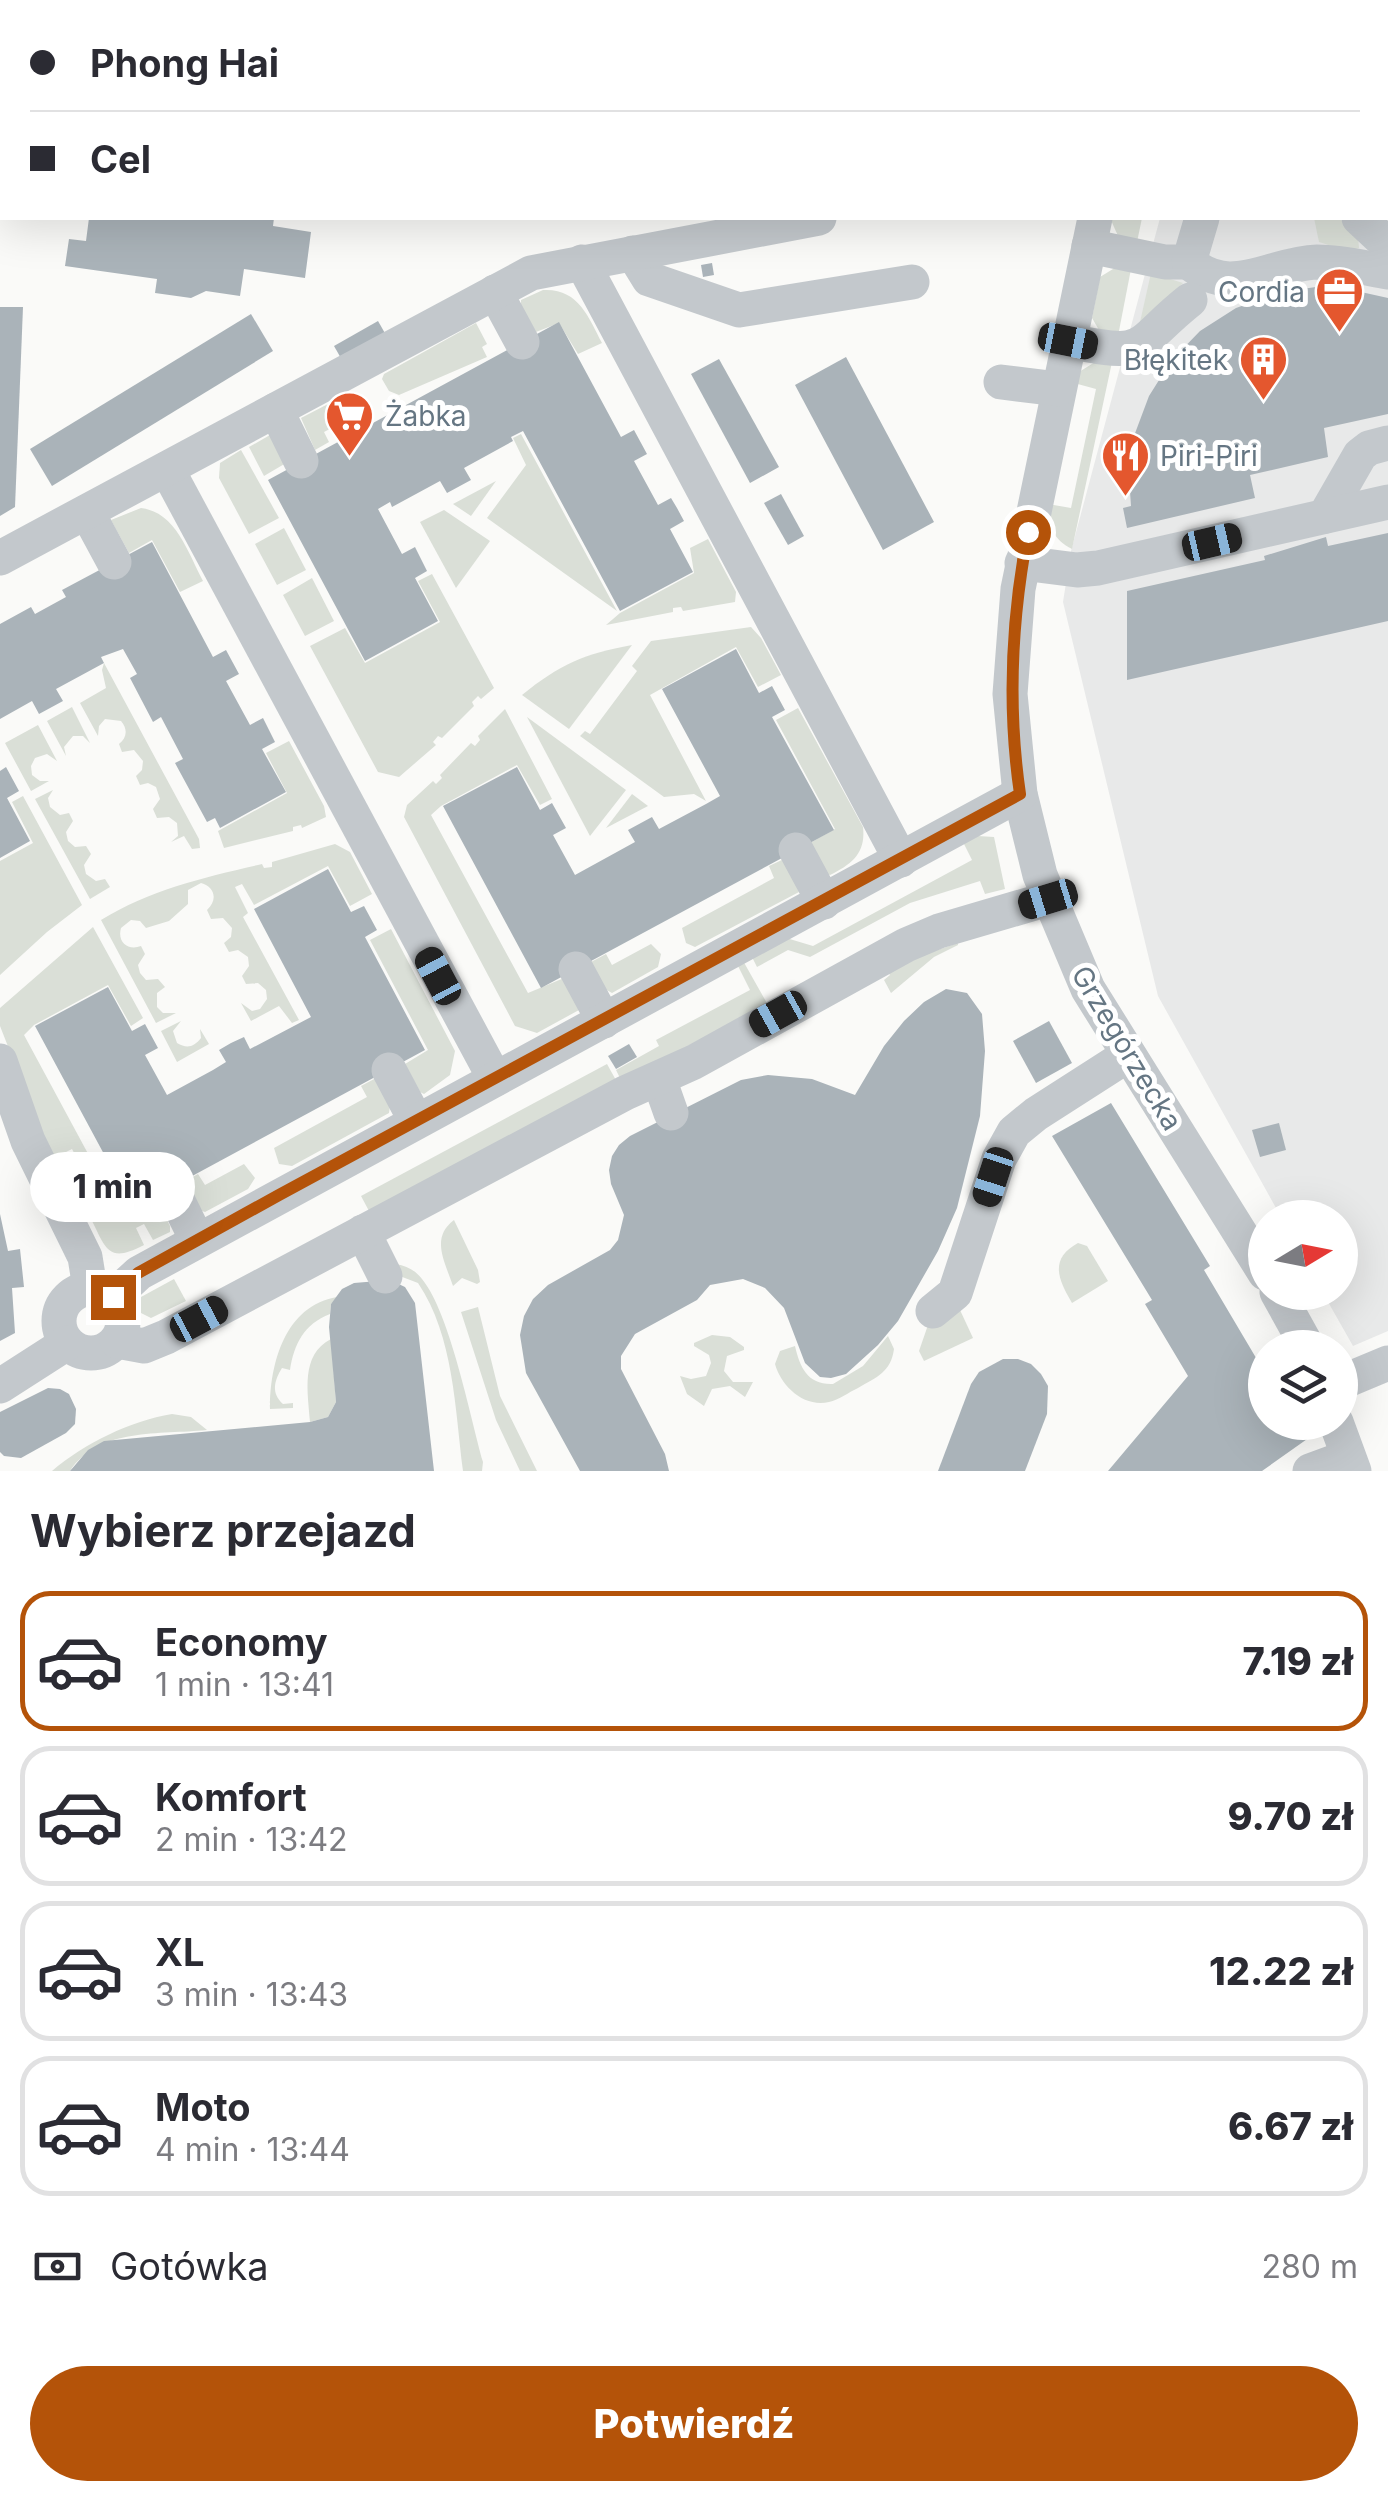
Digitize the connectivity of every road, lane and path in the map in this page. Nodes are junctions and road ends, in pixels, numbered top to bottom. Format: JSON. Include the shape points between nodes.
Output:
{"nodes":[{"id":1,"x":809,"y":220,"type":"edge"},
{"id":2,"x":1201,"y":220,"type":"edge"},
{"id":3,"x":1361,"y":220,"type":"edge"},
{"id":4,"x":1092,"y":232,"type":"edge"},
{"id":5,"x":1388,"y":246,"type":"edge"},
{"id":6,"x":633,"y":253,"type":"junction"},
{"id":7,"x":582,"y":262,"type":"junction"},
{"id":8,"x":1189,"y":262,"type":"junction"},
{"id":9,"x":1388,"y":272,"type":"edge"},
{"id":10,"x":912,"y":282,"type":"dead end"},
{"id":11,"x":495,"y":292,"type":"junction"},
{"id":12,"x":1190,"y":300,"type":"dead end"},
{"id":13,"x":1068,"y":341,"type":"junction"},
{"id":14,"x":522,"y":342,"type":"dead end"},
{"id":15,"x":1001,"y":382,"type":"dead end"},
{"id":16,"x":1058,"y":388,"type":"junction"},
{"id":17,"x":276,"y":410,"type":"junction"},
{"id":18,"x":1388,"y":443,"type":"edge"},
{"id":19,"x":301,"y":462,"type":"dead end"},
{"id":20,"x":167,"y":469,"type":"junction"},
{"id":21,"x":1388,"y":502,"type":"edge"},
{"id":22,"x":87,"y":512,"type":"junction"},
{"id":23,"x":1325,"y":516,"type":"junction"},
{"id":24,"x":0,"y":558,"type":"edge"},
{"id":25,"x":114,"y":562,"type":"dead end"},
{"id":26,"x":1022,"y":563,"type":"junction"},
{"id":27,"x":1020,"y":794,"type":"junction"},
{"id":28,"x":796,"y":850,"type":"dead end"},
{"id":29,"x":901,"y":860,"type":"junction"},
{"id":30,"x":1048,"y":899,"type":"junction"},
{"id":31,"x":824,"y":902,"type":"junction"},
{"id":32,"x":576,"y":969,"type":"dead end"},
{"id":33,"x":604,"y":1020,"type":"junction"},
{"id":34,"x":1128,"y":1055,"type":"junction"},
{"id":35,"x":0,"y":1061,"type":"edge"},
{"id":36,"x":388,"y":1070,"type":"dead end"},
{"id":37,"x":494,"y":1078,"type":"junction"},
{"id":38,"x":658,"y":1079,"type":"junction"},
{"id":39,"x":671,"y":1113,"type":"dead end"},
{"id":40,"x":416,"y":1121,"type":"junction"},
{"id":41,"x":171,"y":1187,"type":"dead end"},
{"id":42,"x":364,"y":1232,"type":"junction"},
{"id":43,"x":197,"y":1240,"type":"junction"},
{"id":44,"x":1248,"y":1246,"type":"edge"},
{"id":45,"x":385,"y":1276,"type":"dead end"},
{"id":46,"x":102,"y":1293,"type":"junction"},
{"id":47,"x":933,"y":1310,"type":"dead end"},
{"id":48,"x":117,"y":1341,"type":"junction"},
{"id":49,"x":67,"y":1343,"type":"junction"},
{"id":50,"x":1388,"y":1363,"type":"edge"},
{"id":51,"x":1358,"y":1376,"type":"edge"},
{"id":52,"x":0,"y":1386,"type":"edge"},
{"id":53,"x":1342,"y":1440,"type":"edge"},
{"id":54,"x":1351,"y":1464,"type":"edge"},
{"id":55,"x":1310,"y":1471,"type":"edge"}],
"edges":[{"from":1,"to":6,"type":"street"},
{"from":2,"to":8,"type":"street"},
{"from":3,"to":5,"type":"street"},
{"from":4,"to":8,"type":"street","via":[[1165,262]]},
{"from":4,"to":13,"type":"street","name":"Grzegórzecka"},
{"from":6,"to":7,"type":"street"},
{"from":6,"to":10,"type":"street","via":[[650,279],[739,310]]},
{"from":7,"to":11,"type":"street","via":[[531,273]]},
{"from":7,"to":29,"type":"street"},
{"from":8,"to":9,"type":"street","via":[[1224,281],[1321,262]]},
{"from":11,"to":14,"type":"street"},
{"from":11,"to":17,"type":"street"},
{"from":12,"to":13,"type":"street","via":[[1136,348]]},
{"from":13,"to":16,"type":"street","name":"Grzegórzecka"},
{"from":15,"to":16,"type":"street"},
{"from":16,"to":26,"type":"street","name":"Grzegórzecka"},
{"from":17,"to":19,"type":"street"},
{"from":17,"to":20,"type":"street"},
{"from":18,"to":23,"type":"street","via":[[1360,455]]},
{"from":20,"to":22,"type":"street"},
{"from":20,"to":37,"type":"street"},
{"from":21,"to":23,"type":"street"},
{"from":22,"to":24,"type":"street"},
{"from":22,"to":25,"type":"street"},
{"from":23,"to":26,"type":"street","via":[[1098,568]]},
{"from":26,"to":27,"type":"street","name":"Grzegórzecka","via":[[1010,694]]},
{"from":27,"to":29,"type":"street"},
{"from":27,"to":30,"type":"street","name":"Grzegórzecka"},
{"from":28,"to":31,"type":"street"},
{"from":29,"to":31,"type":"street"},
{"from":30,"to":34,"type":"street","name":"Grzegórzecka","via":[[1088,988]]},
{"from":30,"to":38,"type":"street","via":[[906,945]]},
{"from":31,"to":33,"type":"street"},
{"from":32,"to":33,"type":"street"},
{"from":33,"to":37,"type":"street"},
{"from":34,"to":44,"type":"street","name":"Grzegórzecka"},
{"from":34,"to":47,"type":"street","via":[[1014,1132],[955,1293]]},
{"from":35,"to":46,"type":"street","via":[[28,1141]]},
{"from":36,"to":40,"type":"street"},
{"from":37,"to":40,"type":"street"},
{"from":38,"to":39,"type":"street"},
{"from":38,"to":42,"type":"street"},
{"from":40,"to":43,"type":"street"},
{"from":41,"to":43,"type":"street"},
{"from":42,"to":45,"type":"street"},
{"from":42,"to":48,"type":"street","via":[[154,1343]]},
{"from":43,"to":46,"type":"street"},
{"from":46,"to":48,"type":"street","via":[[124,1318]]},
{"from":46,"to":49,"type":"street","via":[[75,1293],[63,1305],[59,1320]]},
{"from":48,"to":49,"type":"street","via":[[96,1354]]},
{"from":49,"to":52,"type":"street"},
{"from":50,"to":51,"type":"street"},
{"from":53,"to":54,"type":"street"},
{"from":54,"to":55,"type":"street"}]}
